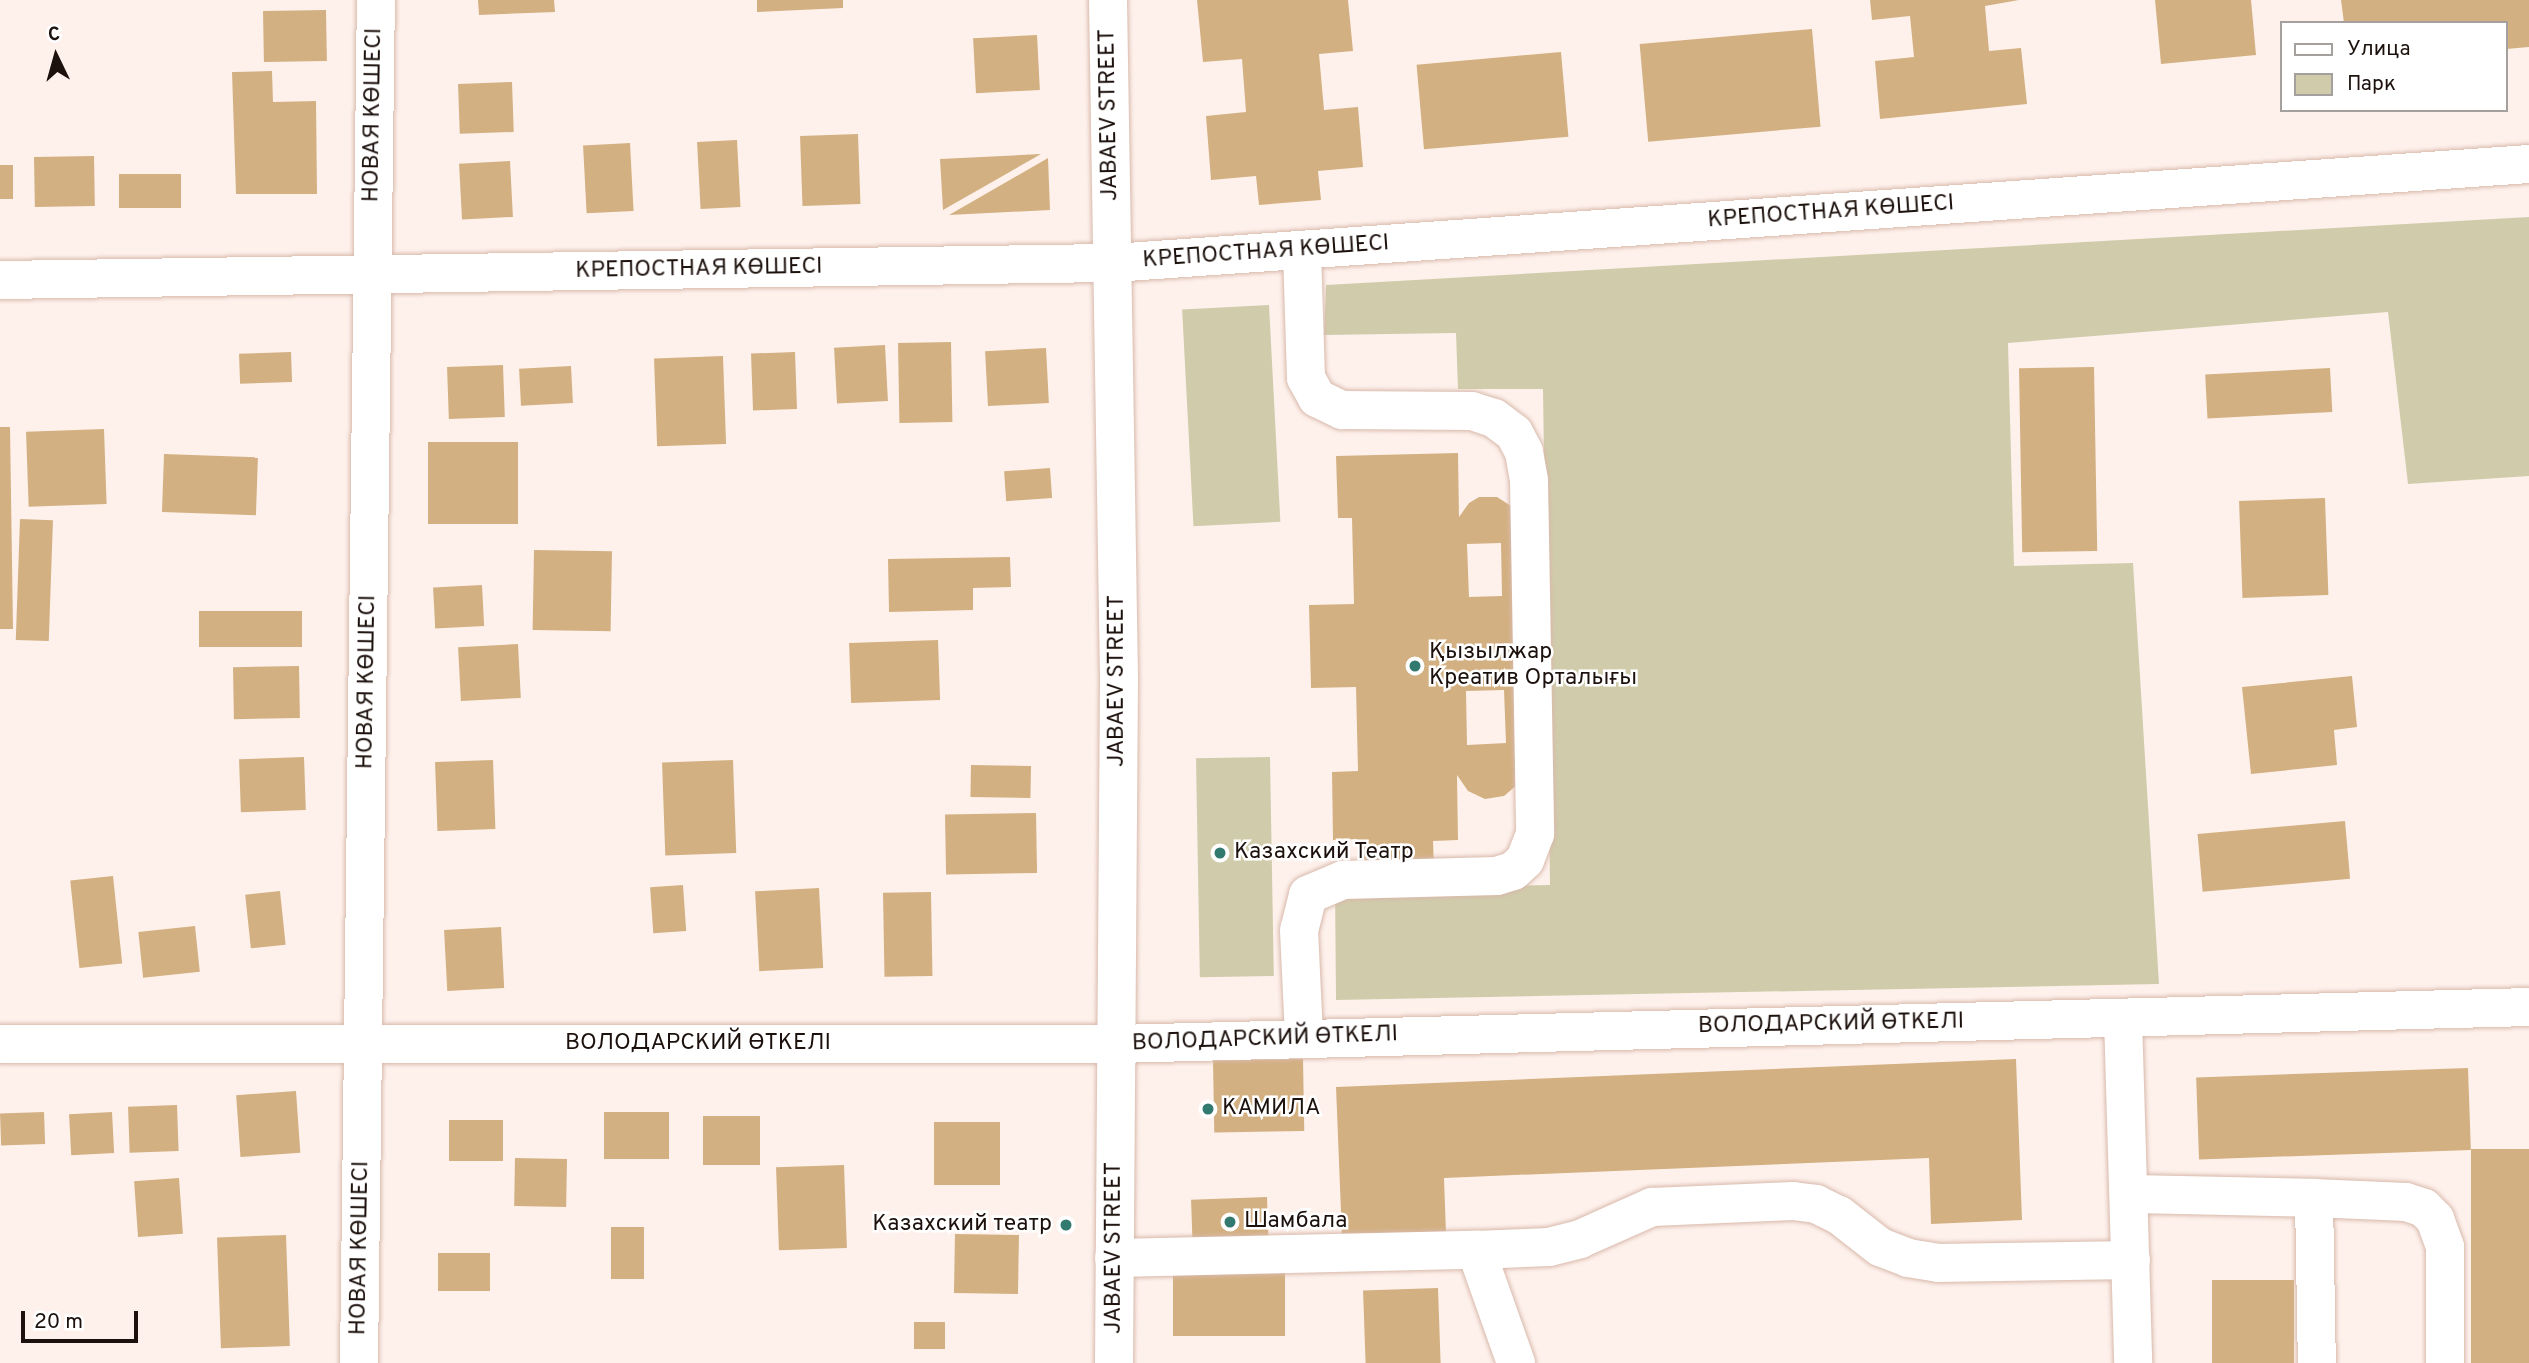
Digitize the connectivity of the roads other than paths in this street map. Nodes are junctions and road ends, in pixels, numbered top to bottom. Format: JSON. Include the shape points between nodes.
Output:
{"nodes":[{"id":1,"x":376,"y":0,"type":"edge"},
{"id":2,"x":1108,"y":0,"type":"edge"},
{"id":3,"x":2529,"y":164,"type":"edge"},
{"id":4,"x":1301,"y":251,"type":"junction"},
{"id":5,"x":1112,"y":263,"type":"junction"},
{"id":6,"x":372,"y":275,"type":"junction"},
{"id":7,"x":0,"y":280,"type":"edge"},
{"id":8,"x":2529,"y":1007,"type":"edge"},
{"id":9,"x":2123,"y":1017,"type":"junction"},
{"id":10,"x":1304,"y":1038,"type":"junction"},
{"id":11,"x":0,"y":1044,"type":"edge"},
{"id":12,"x":1117,"y":1044,"type":"junction"},
{"id":13,"x":365,"y":1045,"type":"junction"},
{"id":14,"x":2129,"y":1194,"type":"junction"},
{"id":15,"x":2314,"y":1198,"type":"junction"},
{"id":16,"x":1476,"y":1250,"type":"junction"},
{"id":17,"x":1114,"y":1258,"type":"junction"},
{"id":18,"x":2131,"y":1260,"type":"junction"},
{"id":19,"x":359,"y":1363,"type":"edge"},
{"id":20,"x":1114,"y":1363,"type":"edge"},
{"id":21,"x":1516,"y":1363,"type":"edge"},
{"id":22,"x":2133,"y":1363,"type":"edge"},
{"id":23,"x":2317,"y":1363,"type":"edge"},
{"id":24,"x":2445,"y":1363,"type":"edge"}],
"edges":[{"from":1,"to":6,"type":"street","name":"НОВАЯ КӨШЕСІ"},
{"from":2,"to":5,"type":"street","name":"JABAEV STREET"},
{"from":3,"to":4,"type":"street","name":"КРЕПОСТНАЯ КӨШЕСІ"},
{"from":4,"to":5,"type":"street","name":"КРЕПОСТНАЯ КӨШЕСІ"},
{"from":4,"to":10,"type":"street","via":[[1306,378],[1317,398],[1342,410],[1472,411],[1494,418],[1514,433],[1524,452],[1529,481],[1535,834],[1525,860],[1513,871],[1497,876],[1343,880],[1308,895],[1299,930]]},
{"from":5,"to":6,"type":"street","name":"КРЕПОСТНАЯ КӨШЕСІ"},
{"from":5,"to":12,"type":"street","name":"JABAEV STREET","via":[[1119,681]]},
{"from":6,"to":7,"type":"street","name":"КРЕПОСТНАЯ КӨШЕСІ"},
{"from":6,"to":13,"type":"street","name":"НОВАЯ КӨШЕСІ"},
{"from":8,"to":9,"type":"street","name":"ВОЛОДАРСКИЙ ӨТКЕЛІ"},
{"from":9,"to":10,"type":"street","name":"ВОЛОДАРСКИЙ ӨТКЕЛІ"},
{"from":9,"to":14,"type":"street"},
{"from":10,"to":12,"type":"street","name":"ВОЛОДАРСКИЙ ӨТКЕЛІ"},
{"from":11,"to":13,"type":"street","name":"ВОЛОДАРСКИЙ ӨТКЕЛІ"},
{"from":12,"to":13,"type":"street","name":"ВОЛОДАРСКИЙ ӨТКЕЛІ"},
{"from":12,"to":17,"type":"street","name":"JABAEV STREET"},
{"from":13,"to":19,"type":"street","name":"НОВАЯ КӨШЕСІ"},
{"from":14,"to":15,"type":"street"},
{"from":14,"to":18,"type":"street"},
{"from":15,"to":23,"type":"street"},
{"from":15,"to":24,"type":"street","via":[[2406,1202],[2424,1208],[2435,1219],[2445,1247]]},
{"from":16,"to":17,"type":"street"},
{"from":16,"to":18,"type":"street","via":[[1549,1247],[1580,1239],[1652,1207],[1793,1201],[1815,1204],[1839,1215],[1880,1247],[1908,1258],[1938,1263]]},
{"from":16,"to":21,"type":"street"},
{"from":17,"to":20,"type":"street","name":"JABAEV STREET"},
{"from":18,"to":22,"type":"street"}]}
